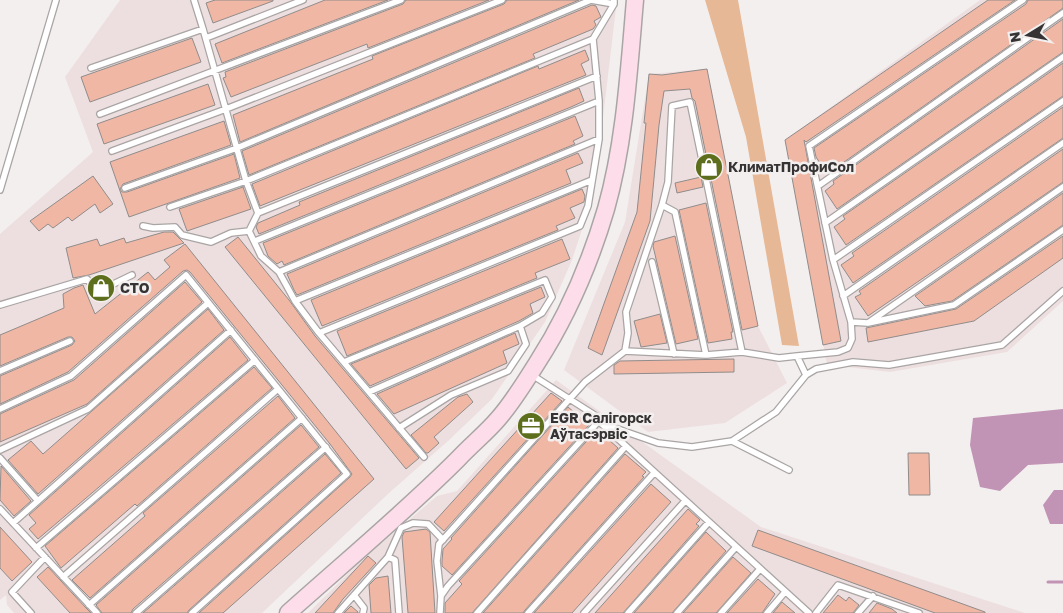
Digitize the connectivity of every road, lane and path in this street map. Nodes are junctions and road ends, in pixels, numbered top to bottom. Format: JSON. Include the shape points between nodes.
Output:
{"nodes":[{"id":1,"x":56,"y":0,"type":"edge"},
{"id":2,"x":194,"y":0,"type":"edge"},
{"id":3,"x":303,"y":0,"type":"edge"},
{"id":4,"x":401,"y":0,"type":"edge"},
{"id":5,"x":502,"y":0,"type":"edge"},
{"id":6,"x":635,"y":0,"type":"edge"},
{"id":7,"x":1023,"y":0,"type":"edge"},
{"id":8,"x":614,"y":2,"type":"edge"},
{"id":9,"x":1063,"y":13,"type":"edge"},
{"id":10,"x":203,"y":29,"type":"junction"},
{"id":11,"x":206,"y":38,"type":"junction"},
{"id":12,"x":594,"y":39,"type":"junction"},
{"id":13,"x":1063,"y":57,"type":"edge"},
{"id":14,"x":91,"y":68,"type":"dead end"},
{"id":15,"x":215,"y":71,"type":"junction"},
{"id":16,"x":597,"y":76,"type":"junction"},
{"id":17,"x":599,"y":101,"type":"junction"},
{"id":18,"x":1063,"y":101,"type":"edge"},
{"id":19,"x":226,"y":109,"type":"junction"},
{"id":20,"x":100,"y":114,"type":"dead end"},
{"id":21,"x":599,"y":139,"type":"junction"},
{"id":22,"x":1063,"y":143,"type":"edge"},
{"id":23,"x":237,"y":148,"type":"junction"},
{"id":24,"x":112,"y":151,"type":"dead end"},
{"id":25,"x":592,"y":180,"type":"junction"},
{"id":26,"x":246,"y":181,"type":"junction"},
{"id":27,"x":818,"y":186,"type":"junction"},
{"id":28,"x":1063,"y":187,"type":"edge"},
{"id":29,"x":125,"y":188,"type":"dead end"},
{"id":30,"x":0,"y":190,"type":"edge"},
{"id":31,"x":662,"y":205,"type":"junction"},
{"id":32,"x":170,"y":207,"type":"dead end"},
{"id":33,"x":258,"y":213,"type":"junction"},
{"id":34,"x":825,"y":223,"type":"junction"},
{"id":35,"x":143,"y":226,"type":"dead end"},
{"id":36,"x":249,"y":230,"type":"junction"},
{"id":37,"x":1063,"y":230,"type":"edge"},
{"id":38,"x":255,"y":241,"type":"junction"},
{"id":39,"x":833,"y":260,"type":"junction"},
{"id":40,"x":652,"y":262,"type":"dead end"},
{"id":41,"x":279,"y":272,"type":"junction"},
{"id":42,"x":132,"y":275,"type":"dead end"},
{"id":43,"x":1063,"y":291,"type":"edge"},
{"id":44,"x":842,"y":296,"type":"junction"},
{"id":45,"x":295,"y":301,"type":"junction"},
{"id":46,"x":208,"y":303,"type":"junction"},
{"id":47,"x":0,"y":305,"type":"edge"},
{"id":48,"x":851,"y":322,"type":"junction"},
{"id":49,"x":868,"y":323,"type":"junction"},
{"id":50,"x":520,"y":326,"type":"junction"},
{"id":51,"x":231,"y":330,"type":"junction"},
{"id":52,"x":320,"y":333,"type":"junction"},
{"id":53,"x":70,"y":341,"type":"dead end"},
{"id":54,"x":625,"y":351,"type":"junction"},
{"id":55,"x":742,"y":352,"type":"junction"},
{"id":56,"x":674,"y":354,"type":"junction"},
{"id":57,"x":706,"y":355,"type":"junction"},
{"id":58,"x":797,"y":356,"type":"junction"},
{"id":59,"x":255,"y":360,"type":"junction"},
{"id":60,"x":344,"y":362,"type":"junction"},
{"id":61,"x":0,"y":371,"type":"edge"},
{"id":62,"x":530,"y":374,"type":"junction"},
{"id":63,"x":806,"y":375,"type":"junction"},
{"id":64,"x":278,"y":389,"type":"junction"},
{"id":65,"x":369,"y":392,"type":"junction"},
{"id":66,"x":570,"y":398,"type":"junction"},
{"id":67,"x":0,"y":410,"type":"edge"},
{"id":68,"x":588,"y":411,"type":"junction"},
{"id":69,"x":302,"y":418,"type":"junction"},
{"id":70,"x":598,"y":422,"type":"junction"},
{"id":71,"x":399,"y":428,"type":"junction"},
{"id":72,"x":732,"y":441,"type":"junction"},
{"id":73,"x":326,"y":447,"type":"junction"},
{"id":74,"x":625,"y":447,"type":"junction"},
{"id":75,"x":0,"y":450,"type":"edge"},
{"id":76,"x":424,"y":456,"type":"dead end"},
{"id":77,"x":0,"y":458,"type":"edge"},
{"id":78,"x":789,"y":470,"type":"dead end"},
{"id":79,"x":654,"y":473,"type":"junction"},
{"id":80,"x":38,"y":501,"type":"junction"},
{"id":81,"x":685,"y":501,"type":"junction"},
{"id":82,"x":0,"y":509,"type":"edge"},
{"id":83,"x":709,"y":522,"type":"junction"},
{"id":84,"x":13,"y":523,"type":"junction"},
{"id":85,"x":443,"y":540,"type":"junction"},
{"id":86,"x":736,"y":547,"type":"junction"},
{"id":87,"x":36,"y":548,"type":"junction"},
{"id":88,"x":388,"y":557,"type":"junction"},
{"id":89,"x":45,"y":558,"type":"junction"},
{"id":90,"x":760,"y":569,"type":"junction"},
{"id":91,"x":63,"y":577,"type":"junction"},
{"id":92,"x":786,"y":592,"type":"junction"},
{"id":93,"x":354,"y":595,"type":"junction"},
{"id":94,"x":441,"y":596,"type":"junction"},
{"id":95,"x":873,"y":596,"type":"junction"},
{"id":96,"x":89,"y":604,"type":"junction"},
{"id":97,"x":910,"y":611,"type":"edge"},
{"id":98,"x":31,"y":613,"type":"edge"},
{"id":99,"x":97,"y":613,"type":"edge"},
{"id":100,"x":136,"y":613,"type":"edge"},
{"id":101,"x":192,"y":613,"type":"edge"},
{"id":102,"x":288,"y":613,"type":"edge"},
{"id":103,"x":338,"y":613,"type":"edge"},
{"id":104,"x":363,"y":613,"type":"edge"},
{"id":105,"x":399,"y":613,"type":"edge"},
{"id":106,"x":440,"y":613,"type":"edge"},
{"id":107,"x":477,"y":613,"type":"edge"},
{"id":108,"x":528,"y":613,"type":"edge"},
{"id":109,"x":584,"y":613,"type":"edge"},
{"id":110,"x":628,"y":613,"type":"edge"},
{"id":111,"x":677,"y":613,"type":"edge"},
{"id":112,"x":721,"y":613,"type":"edge"},
{"id":113,"x":766,"y":613,"type":"edge"},
{"id":114,"x":809,"y":613,"type":"edge"},
{"id":115,"x":816,"y":613,"type":"edge"},
{"id":116,"x":858,"y":613,"type":"edge"},
{"id":117,"x":919,"y":613,"type":"edge"}],
"edges":[{"from":1,"to":30,"type":"lane"},
{"from":2,"to":10,"type":"lane"},
{"from":3,"to":11,"type":"lane"},
{"from":4,"to":15,"type":"lane"},
{"from":5,"to":19,"type":"lane"},
{"from":6,"to":62,"type":"main road","via":[[627,91],[606,207],[577,291],[557,333]]},
{"from":7,"to":27,"type":"lane","via":[[809,146]]},
{"from":8,"to":12,"type":"lane"},
{"from":8,"to":23,"type":"lane","via":[[591,0]]},
{"from":9,"to":27,"type":"lane"},
{"from":10,"to":11,"type":"lane"},
{"from":10,"to":14,"type":"lane"},
{"from":11,"to":15,"type":"lane"},
{"from":12,"to":16,"type":"lane"},
{"from":12,"to":26,"type":"lane"},
{"from":13,"to":34,"type":"lane"},
{"from":15,"to":19,"type":"lane"},
{"from":15,"to":20,"type":"lane"},
{"from":16,"to":17,"type":"lane"},
{"from":16,"to":33,"type":"lane"},
{"from":17,"to":21,"type":"lane"},
{"from":17,"to":38,"type":"lane"},
{"from":18,"to":39,"type":"lane"},
{"from":19,"to":23,"type":"lane"},
{"from":19,"to":24,"type":"lane"},
{"from":21,"to":25,"type":"lane"},
{"from":21,"to":41,"type":"lane"},
{"from":22,"to":44,"type":"lane"},
{"from":23,"to":26,"type":"lane"},
{"from":23,"to":29,"type":"lane"},
{"from":25,"to":45,"type":"lane"},
{"from":25,"to":52,"type":"lane","via":[[588,206],[580,226]]},
{"from":26,"to":32,"type":"lane"},
{"from":26,"to":33,"type":"lane"},
{"from":27,"to":34,"type":"lane"},
{"from":28,"to":49,"type":"lane"},
{"from":31,"to":54,"type":"lane","via":[[626,312],[628,333]]},
{"from":31,"to":55,"type":"lane","via":[[668,182],[672,106],[690,102]]},
{"from":31,"to":57,"type":"lane","via":[[675,212]]},
{"from":33,"to":36,"type":"lane"},
{"from":34,"to":39,"type":"lane"},
{"from":35,"to":36,"type":"lane","via":[[175,227],[182,235],[211,242],[231,233]]},
{"from":36,"to":38,"type":"lane"},
{"from":37,"to":49,"type":"lane","via":[[954,305]]},
{"from":38,"to":41,"type":"lane","via":[[262,256]]},
{"from":39,"to":44,"type":"lane"},
{"from":40,"to":56,"type":"lane"},
{"from":41,"to":45,"type":"lane"},
{"from":42,"to":47,"type":"lane","via":[[97,292],[87,279]]},
{"from":43,"to":63,"type":"lane","via":[[1002,345],[889,365],[853,362],[816,369]]},
{"from":44,"to":48,"type":"lane"},
{"from":45,"to":52,"type":"lane"},
{"from":46,"to":51,"type":"lane"},
{"from":46,"to":67,"type":"lane","via":[[186,275],[71,376]]},
{"from":46,"to":75,"type":"lane","via":[[88,409]]},
{"from":48,"to":49,"type":"lane"},
{"from":48,"to":58,"type":"lane","via":[[852,339],[848,348]]},
{"from":50,"to":60,"type":"lane","via":[[542,313],[552,297],[545,280]]},
{"from":50,"to":65,"type":"lane"},
{"from":50,"to":71,"type":"lane","via":[[526,344],[508,371],[451,395]]},
{"from":51,"to":59,"type":"lane"},
{"from":51,"to":80,"type":"lane"},
{"from":52,"to":60,"type":"lane"},
{"from":53,"to":61,"type":"lane"},
{"from":54,"to":56,"type":"lane"},
{"from":54,"to":66,"type":"lane"},
{"from":55,"to":57,"type":"lane"},
{"from":55,"to":58,"type":"lane","via":[[779,358]]},
{"from":56,"to":57,"type":"lane"},
{"from":58,"to":63,"type":"lane"},
{"from":59,"to":64,"type":"lane"},
{"from":59,"to":87,"type":"lane"},
{"from":60,"to":65,"type":"lane"},
{"from":62,"to":66,"type":"lane"},
{"from":62,"to":102,"type":"main road","via":[[499,418],[428,489]]},
{"from":63,"to":72,"type":"lane","via":[[776,412]]},
{"from":64,"to":69,"type":"lane"},
{"from":64,"to":91,"type":"lane"},
{"from":65,"to":71,"type":"lane"},
{"from":66,"to":68,"type":"lane"},
{"from":66,"to":85,"type":"lane"},
{"from":68,"to":70,"type":"lane"},
{"from":68,"to":72,"type":"lane","via":[[615,428],[658,444],[692,447]]},
{"from":69,"to":73,"type":"lane"},
{"from":69,"to":96,"type":"lane"},
{"from":70,"to":74,"type":"lane"},
{"from":70,"to":94,"type":"lane"},
{"from":71,"to":76,"type":"lane"},
{"from":72,"to":78,"type":"lane"},
{"from":73,"to":100,"type":"lane"},
{"from":73,"to":101,"type":"lane","via":[[347,474]]},
{"from":74,"to":79,"type":"lane"},
{"from":74,"to":107,"type":"lane"},
{"from":77,"to":80,"type":"lane"},
{"from":79,"to":81,"type":"lane"},
{"from":79,"to":108,"type":"lane"},
{"from":80,"to":84,"type":"lane"},
{"from":81,"to":83,"type":"lane"},
{"from":81,"to":109,"type":"lane"},
{"from":82,"to":84,"type":"lane"},
{"from":83,"to":86,"type":"lane"},
{"from":83,"to":110,"type":"lane"},
{"from":84,"to":87,"type":"lane"},
{"from":85,"to":88,"type":"lane","via":[[428,524],[413,523],[401,528]]},
{"from":85,"to":94,"type":"lane","via":[[439,544],[437,561]]},
{"from":86,"to":90,"type":"lane"},
{"from":86,"to":111,"type":"lane"},
{"from":87,"to":89,"type":"lane"},
{"from":88,"to":93,"type":"lane"},
{"from":88,"to":105,"type":"lane","via":[[395,560]]},
{"from":89,"to":91,"type":"lane"},
{"from":89,"to":98,"type":"lane","via":[[12,592]]},
{"from":90,"to":92,"type":"lane"},
{"from":90,"to":112,"type":"lane"},
{"from":91,"to":96,"type":"lane"},
{"from":92,"to":113,"type":"lane"},
{"from":92,"to":114,"type":"lane"},
{"from":93,"to":103,"type":"lane"},
{"from":93,"to":104,"type":"lane","via":[[364,608]]},
{"from":94,"to":106,"type":"lane"},
{"from":95,"to":97,"type":"lane"},
{"from":95,"to":115,"type":"lane","via":[[838,584]]},
{"from":95,"to":116,"type":"lane"},
{"from":96,"to":99,"type":"lane"},
{"from":97,"to":117,"type":"lane"}]}
